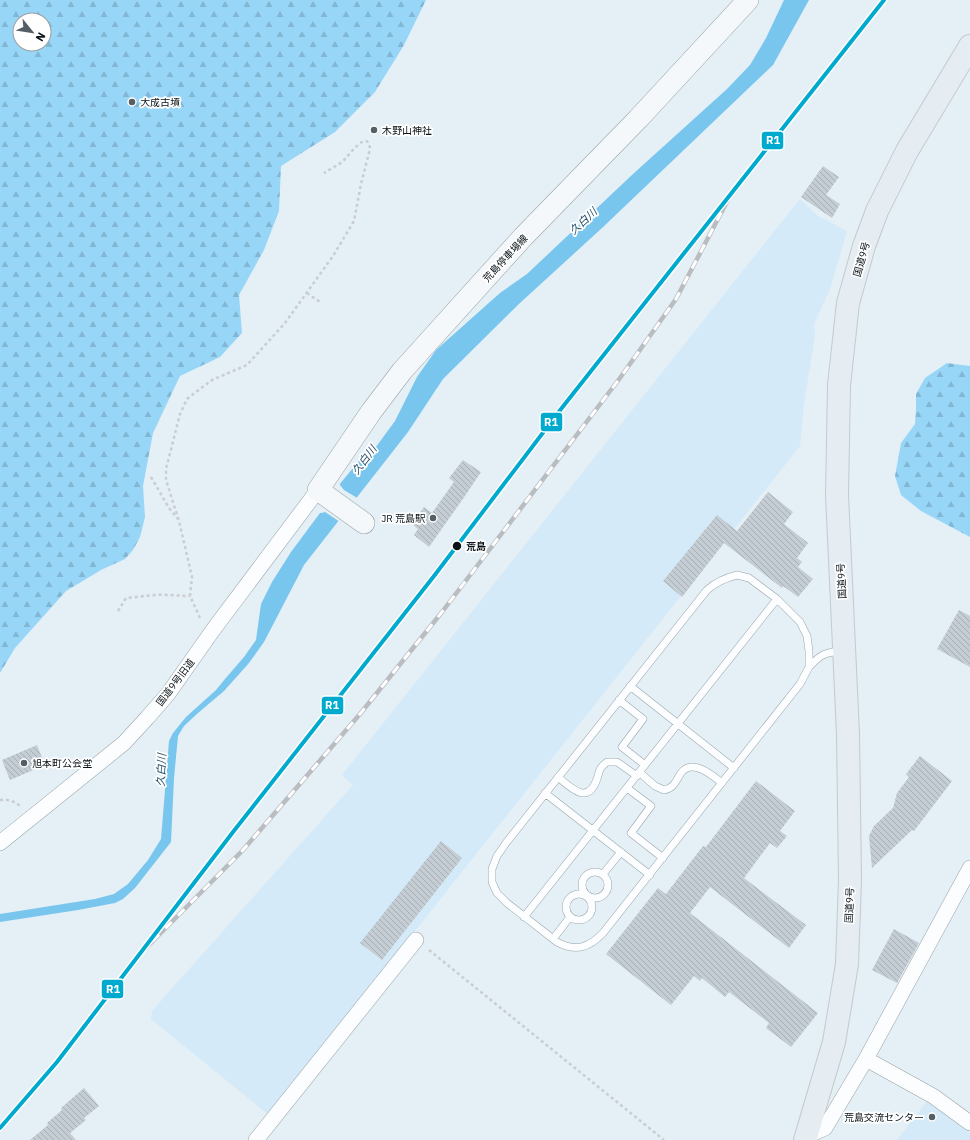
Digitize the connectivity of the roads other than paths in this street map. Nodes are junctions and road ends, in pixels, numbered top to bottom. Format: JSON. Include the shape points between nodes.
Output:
{"nodes":[{"id":1,"x":748,"y":0,"type":"edge"},
{"id":2,"x":967,"y":58,"type":"edge"},
{"id":3,"x":323,"y":494,"type":"junction"},
{"id":4,"x":357,"y":518,"type":"dead end"},
{"id":5,"x":777,"y":599,"type":"junction"},
{"id":6,"x":844,"y":651,"type":"junction"},
{"id":7,"x":809,"y":667,"type":"junction"},
{"id":8,"x":630,"y":686,"type":"junction"},
{"id":9,"x":619,"y":700,"type":"junction"},
{"id":10,"x":678,"y":724,"type":"junction"},
{"id":11,"x":645,"y":765,"type":"junction"},
{"id":12,"x":734,"y":768,"type":"junction"},
{"id":13,"x":638,"y":774,"type":"junction"},
{"id":14,"x":558,"y":777,"type":"junction"},
{"id":15,"x":722,"y":783,"type":"junction"},
{"id":16,"x":627,"y":788,"type":"junction"},
{"id":17,"x":545,"y":793,"type":"junction"},
{"id":18,"x":593,"y":831,"type":"junction"},
{"id":19,"x":0,"y":843,"type":"edge"},
{"id":20,"x":620,"y":852,"type":"junction"},
{"id":21,"x":663,"y":858,"type":"junction"},
{"id":22,"x":970,"y":868,"type":"edge"},
{"id":23,"x":603,"y":874,"type":"junction"},
{"id":24,"x":650,"y":875,"type":"junction"},
{"id":25,"x":587,"y":896,"type":"junction"},
{"id":26,"x":524,"y":917,"type":"junction"},
{"id":27,"x":570,"y":917,"type":"junction"},
{"id":28,"x":553,"y":939,"type":"junction"},
{"id":29,"x":416,"y":940,"type":"road end"},
{"id":30,"x":866,"y":1058,"type":"junction"},
{"id":31,"x":970,"y":1123,"type":"edge"},
{"id":32,"x":805,"y":1138,"type":"edge"},
{"id":33,"x":256,"y":1140,"type":"edge"}],
"edges":[{"from":1,"to":3,"type":"main road","name":"荒島停車場線","via":[[638,119],[523,237],[402,371],[371,412]]},
{"from":2,"to":6,"type":"highway","name":"国道9号","via":[[907,151],[877,211],[848,304],[839,385],[837,495]]},
{"from":3,"to":4,"type":"main road"},
{"from":3,"to":19,"type":"street","name":"国道9号旧道","via":[[213,630],[168,694],[124,743]]},
{"from":5,"to":7,"type":"lane","via":[[800,622],[807,636]]},
{"from":5,"to":8,"type":"lane","via":[[749,578],[737,575],[713,584]]},
{"from":5,"to":10,"type":"lane"},
{"from":6,"to":7,"type":"lane","via":[[826,653]]},
{"from":6,"to":32,"type":"highway","name":"国道9号","via":[[850,880],[847,964],[834,1042]]},
{"from":7,"to":12,"type":"lane","via":[[800,684]]},
{"from":8,"to":9,"type":"lane"},
{"from":8,"to":10,"type":"lane"},
{"from":9,"to":11,"type":"lane","via":[[643,719],[622,747]]},
{"from":9,"to":14,"type":"lane"},
{"from":10,"to":11,"type":"lane"},
{"from":10,"to":12,"type":"lane"},
{"from":11,"to":13,"type":"lane"},
{"from":12,"to":15,"type":"lane"},
{"from":13,"to":14,"type":"lane","via":[[617,762],[606,762],[599,770],[592,789],[583,793],[573,790]]},
{"from":13,"to":15,"type":"lane","via":[[664,790],[672,787],[681,773],[691,767],[702,769]]},
{"from":13,"to":16,"type":"lane"},
{"from":14,"to":17,"type":"lane"},
{"from":15,"to":21,"type":"lane"},
{"from":16,"to":18,"type":"lane"},
{"from":16,"to":21,"type":"lane","via":[[651,806],[631,833]]},
{"from":17,"to":18,"type":"lane"},
{"from":17,"to":26,"type":"lane","via":[[506,843],[492,869],[492,882],[496,893]]},
{"from":18,"to":20,"type":"lane"},
{"from":18,"to":26,"type":"lane"},
{"from":20,"to":23,"type":"lane"},
{"from":20,"to":24,"type":"lane"},
{"from":21,"to":24,"type":"lane"},
{"from":22,"to":30,"type":"street"},
{"from":23,"to":25,"type":"lane","via":[[590,873],[584,879],[582,888]]},
{"from":23,"to":25,"type":"lane","via":[[608,881],[606,893],[595,899]]},
{"from":24,"to":28,"type":"lane","via":[[596,941],[573,948]]},
{"from":25,"to":27,"type":"lane","via":[[578,893],[570,896],[565,909]]},
{"from":25,"to":27,"type":"lane","via":[[592,906],[590,914],[578,920]]},
{"from":26,"to":28,"type":"lane"},
{"from":27,"to":28,"type":"lane"},
{"from":29,"to":33,"type":"street"},
{"from":30,"to":31,"type":"street","via":[[933,1096]]},
{"from":30,"to":32,"type":"street","via":[[825,1128]]}]}
